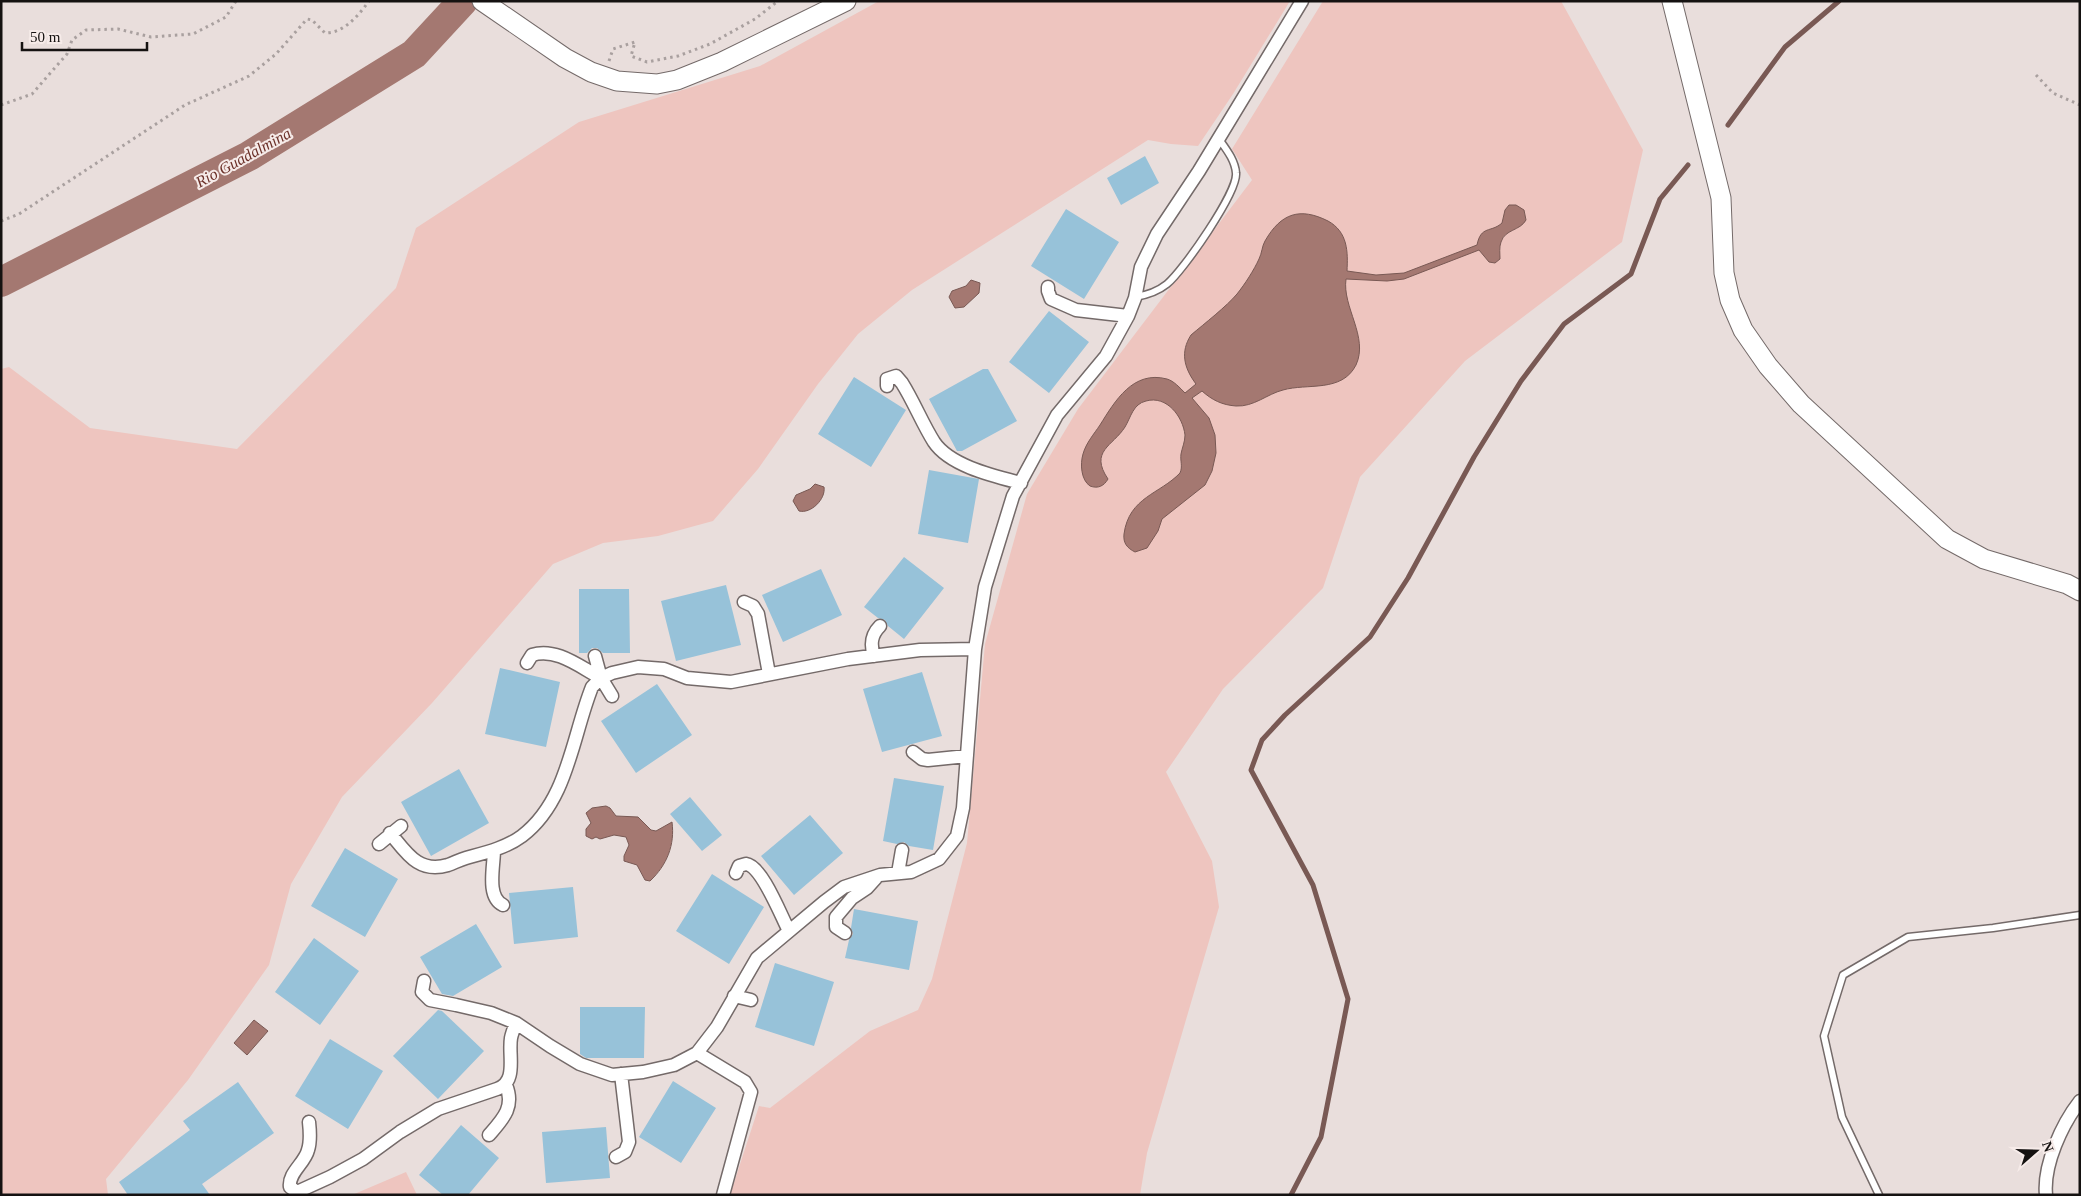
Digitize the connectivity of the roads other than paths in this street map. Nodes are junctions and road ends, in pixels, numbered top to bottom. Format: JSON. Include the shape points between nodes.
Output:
{"nodes":[{"id":1,"x":482,"y":1,"type":"edge"},
{"id":2,"x":846,"y":1,"type":"edge"},
{"id":3,"x":1302,"y":1,"type":"edge"},
{"id":4,"x":1672,"y":1,"type":"edge"},
{"id":5,"x":1219,"y":139,"type":"junction"},
{"id":6,"x":1048,"y":287,"type":"dead end"},
{"id":7,"x":1135,"y":298,"type":"junction"},
{"id":8,"x":1128,"y":316,"type":"junction"},
{"id":9,"x":887,"y":386,"type":"dead end"},
{"id":10,"x":1020,"y":483,"type":"junction"},
{"id":11,"x":2080,"y":591,"type":"edge"},
{"id":12,"x":744,"y":602,"type":"dead end"},
{"id":13,"x":880,"y":626,"type":"dead end"},
{"id":14,"x":975,"y":648,"type":"junction"},
{"id":15,"x":595,"y":656,"type":"dead end"},
{"id":16,"x":874,"y":656,"type":"junction"},
{"id":17,"x":527,"y":663,"type":"dead end"},
{"id":18,"x":769,"y":674,"type":"junction"},
{"id":19,"x":601,"y":678,"type":"junction"},
{"id":20,"x":612,"y":696,"type":"dead end"},
{"id":21,"x":914,"y":752,"type":"dead end"},
{"id":22,"x":967,"y":756,"type":"junction"},
{"id":23,"x":379,"y":844,"type":"dead end"},
{"id":24,"x":494,"y":850,"type":"junction"},
{"id":25,"x":902,"y":850,"type":"dead end"},
{"id":26,"x":736,"y":873,"type":"dead end"},
{"id":27,"x":898,"y":873,"type":"junction"},
{"id":28,"x":880,"y":875,"type":"junction"},
{"id":29,"x":503,"y":905,"type":"dead end"},
{"id":30,"x":2080,"y":915,"type":"edge"},
{"id":31,"x":789,"y":931,"type":"junction"},
{"id":32,"x":845,"y":933,"type":"dead end"},
{"id":33,"x":424,"y":981,"type":"dead end"},
{"id":34,"x":734,"y":996,"type":"junction"},
{"id":35,"x":751,"y":1000,"type":"dead end"},
{"id":36,"x":516,"y":1023,"type":"junction"},
{"id":37,"x":698,"y":1053,"type":"junction"},
{"id":38,"x":621,"y":1074,"type":"junction"},
{"id":39,"x":506,"y":1085,"type":"junction"},
{"id":40,"x":2080,"y":1101,"type":"edge"},
{"id":41,"x":309,"y":1122,"type":"dead end"},
{"id":42,"x":489,"y":1135,"type":"dead end"},
{"id":43,"x":616,"y":1157,"type":"dead end"},
{"id":44,"x":723,"y":1195,"type":"edge"},
{"id":45,"x":1879,"y":1195,"type":"edge"},
{"id":46,"x":2046,"y":1195,"type":"edge"}],
"edges":[{"from":1,"to":2,"type":"street","via":[[591,72],[617,81],[657,84],[677,80],[722,62]]},
{"from":3,"to":5,"type":"street"},
{"from":4,"to":11,"type":"street","via":[[1721,198],[1724,273],[1730,300],[1743,330],[1768,366],[1801,404],[1947,539],[1984,559],[2067,584]]},
{"from":5,"to":7,"type":"street","via":[[1157,234],[1141,268]]},
{"from":5,"to":7,"type":"lane","via":[[1234,164],[1232,192],[1203,239],[1168,283],[1150,295]]},
{"from":6,"to":8,"type":"street","via":[[1051,299],[1066,310]]},
{"from":7,"to":8,"type":"street"},
{"from":8,"to":10,"type":"street","via":[[1106,356],[1057,415]]},
{"from":9,"to":10,"type":"street","via":[[888,379],[896,376],[928,422],[935,443],[949,463]]},
{"from":10,"to":14,"type":"street","via":[[985,587]]},
{"from":12,"to":18,"type":"street","via":[[761,614]]},
{"from":13,"to":16,"type":"street","via":[[872,640]]},
{"from":14,"to":16,"type":"street"},
{"from":14,"to":22,"type":"street"},
{"from":15,"to":19,"type":"street"},
{"from":16,"to":18,"type":"street"},
{"from":17,"to":19,"type":"street","via":[[535,654],[552,655],[572,660]]},
{"from":18,"to":19,"type":"street","via":[[731,682],[687,678],[664,669],[638,666]]},
{"from":19,"to":20,"type":"street"},
{"from":19,"to":24,"type":"street","via":[[592,687],[561,783],[544,816],[521,837]]},
{"from":21,"to":22,"type":"street","via":[[928,760]]},
{"from":22,"to":27,"type":"street","via":[[957,836],[939,859],[911,872]]},
{"from":23,"to":24,"type":"street","via":[[395,829],[413,860],[435,867]]},
{"from":24,"to":29,"type":"street","via":[[493,894]]},
{"from":25,"to":27,"type":"street"},
{"from":26,"to":31,"type":"street","via":[[739,866],[750,864],[764,875]]},
{"from":27,"to":28,"type":"street"},
{"from":28,"to":31,"type":"street","via":[[844,886]]},
{"from":28,"to":32,"type":"street","via":[[852,898],[836,917],[836,927]]},
{"from":30,"to":45,"type":"lane","via":[[1908,937],[1843,975],[1824,1036],[1842,1117]]},
{"from":31,"to":34,"type":"street","via":[[758,958]]},
{"from":33,"to":36,"type":"street","via":[[422,992],[430,1000],[491,1013]]},
{"from":34,"to":35,"type":"street"},
{"from":34,"to":37,"type":"street"},
{"from":36,"to":38,"type":"street","via":[[580,1064],[612,1075]]},
{"from":36,"to":39,"type":"street","via":[[511,1037],[510,1076]]},
{"from":37,"to":38,"type":"street","via":[[674,1065]]},
{"from":37,"to":44,"type":"street","via":[[745,1082],[751,1092]]},
{"from":38,"to":43,"type":"street","via":[[629,1142],[625,1152]]},
{"from":39,"to":41,"type":"street","via":[[438,1109],[363,1159],[298,1192],[290,1186],[290,1180],[308,1152]]},
{"from":39,"to":42,"type":"street","via":[[510,1101],[508,1109]]},
{"from":40,"to":46,"type":"street","via":[[2068,1117],[2053,1151]]}]}
